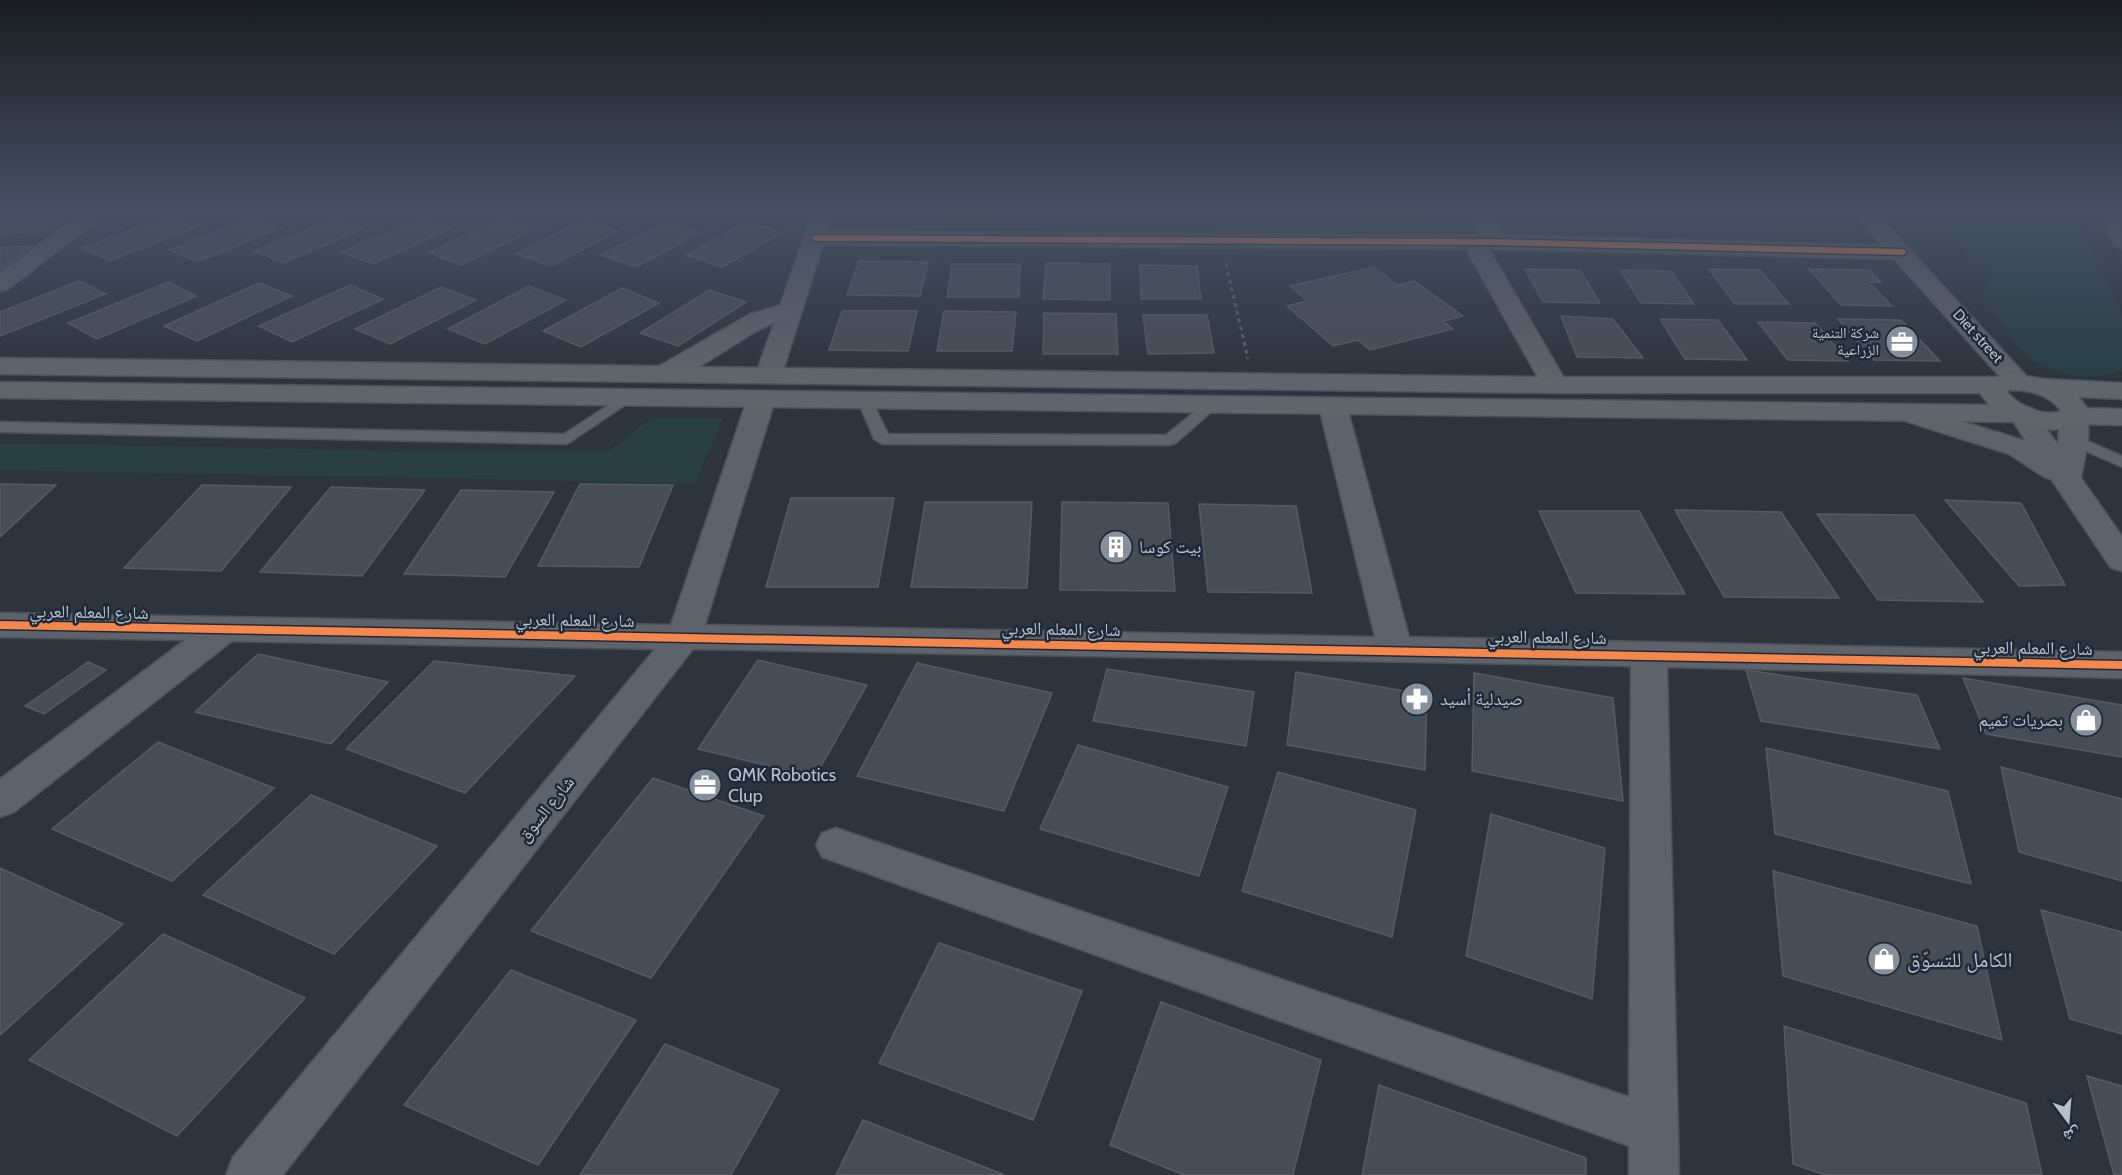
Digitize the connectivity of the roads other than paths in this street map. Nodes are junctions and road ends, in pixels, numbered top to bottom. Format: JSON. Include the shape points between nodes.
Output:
{"nodes":[{"id":1,"x":23,"y":267,"type":"edge"},
{"id":2,"x":805,"y":267,"type":"edge"},
{"id":3,"x":1497,"y":267,"type":"edge"},
{"id":4,"x":1916,"y":267,"type":"edge"},
{"id":5,"x":0,"y":284,"type":"edge"},
{"id":6,"x":791,"y":309,"type":"junction"},
{"id":7,"x":0,"y":366,"type":"edge"},
{"id":8,"x":663,"y":372,"type":"junction"},
{"id":9,"x":2019,"y":384,"type":"junction"},
{"id":10,"x":1555,"y":385,"type":"junction"},
{"id":11,"x":765,"y":387,"type":"junction"},
{"id":12,"x":0,"y":390,"type":"edge"},
{"id":13,"x":2122,"y":391,"type":"edge"},
{"id":14,"x":626,"y":398,"type":"junction"},
{"id":15,"x":864,"y":401,"type":"junction"},
{"id":16,"x":1212,"y":405,"type":"junction"},
{"id":17,"x":1333,"y":407,"type":"junction"},
{"id":18,"x":2022,"y":414,"type":"junction"},
{"id":19,"x":1915,"y":415,"type":"junction"},
{"id":20,"x":2122,"y":417,"type":"edge"},
{"id":21,"x":0,"y":427,"type":"edge"},
{"id":22,"x":2073,"y":428,"type":"junction"},
{"id":23,"x":2122,"y":462,"type":"edge"},
{"id":24,"x":2066,"y":479,"type":"junction"},
{"id":25,"x":2122,"y":560,"type":"edge"},
{"id":26,"x":0,"y":625,"type":"edge"},
{"id":27,"x":224,"y":629,"type":"junction"},
{"id":28,"x":684,"y":637,"type":"junction"},
{"id":29,"x":1395,"y":650,"type":"junction"},
{"id":30,"x":1649,"y":654,"type":"junction"},
{"id":31,"x":2122,"y":665,"type":"edge"},
{"id":32,"x":0,"y":801,"type":"edge"},
{"id":33,"x":836,"y":845,"type":"dead end"},
{"id":34,"x":1654,"y":1130,"type":"junction"},
{"id":35,"x":251,"y":1175,"type":"edge"},
{"id":36,"x":1654,"y":1175,"type":"edge"}],
"edges":[{"from":1,"to":5,"type":"street"},
{"from":2,"to":6,"type":"street","name":"شارع السوق"},
{"from":3,"to":10,"type":"street"},
{"from":4,"to":9,"type":"street","name":"Diet street"},
{"from":6,"to":8,"type":"main road","via":[[760,318],[707,352]]},
{"from":6,"to":11,"type":"street","name":"شارع السوق"},
{"from":7,"to":8,"type":"main road"},
{"from":8,"to":11,"type":"main road"},
{"from":9,"to":10,"type":"main road"},
{"from":9,"to":13,"type":"main road"},
{"from":9,"to":18,"type":"main road","via":[[1993,389],[1994,395],[2009,408]]},
{"from":9,"to":22,"type":"main road","via":[[2059,394],[2072,404]]},
{"from":10,"to":11,"type":"main road","via":[[1253,380]]},
{"from":11,"to":14,"type":"main road"},
{"from":11,"to":15,"type":"main road"},
{"from":11,"to":28,"type":"street","name":"شارع السوق"},
{"from":12,"to":14,"type":"main road"},
{"from":14,"to":21,"type":"lane","via":[[567,439]]},
{"from":15,"to":16,"type":"main road"},
{"from":15,"to":16,"type":"lane","via":[[882,439],[1170,440]]},
{"from":16,"to":17,"type":"main road"},
{"from":17,"to":19,"type":"main road"},
{"from":17,"to":29,"type":"street"},
{"from":18,"to":19,"type":"main road"},
{"from":18,"to":22,"type":"main road"},
{"from":18,"to":24,"type":"street"},
{"from":19,"to":24,"type":"street","via":[[2019,448]]},
{"from":20,"to":22,"type":"main road"},
{"from":22,"to":23,"type":"lane"},
{"from":22,"to":24,"type":"street"},
{"from":24,"to":25,"type":"street"},
{"from":26,"to":27,"type":"street","name":"شارع المعلم العربي"},
{"from":27,"to":28,"type":"street","name":"شارع المعلم العربي"},
{"from":27,"to":32,"type":"street"},
{"from":28,"to":29,"type":"street","name":"شارع المعلم العربي"},
{"from":28,"to":35,"type":"street","name":"شارع السوق"},
{"from":29,"to":30,"type":"street","name":"شارع المعلم العربي"},
{"from":30,"to":31,"type":"street","name":"شارع المعلم العربي"},
{"from":30,"to":34,"type":"street"},
{"from":33,"to":34,"type":"street"},
{"from":34,"to":36,"type":"street"}]}
